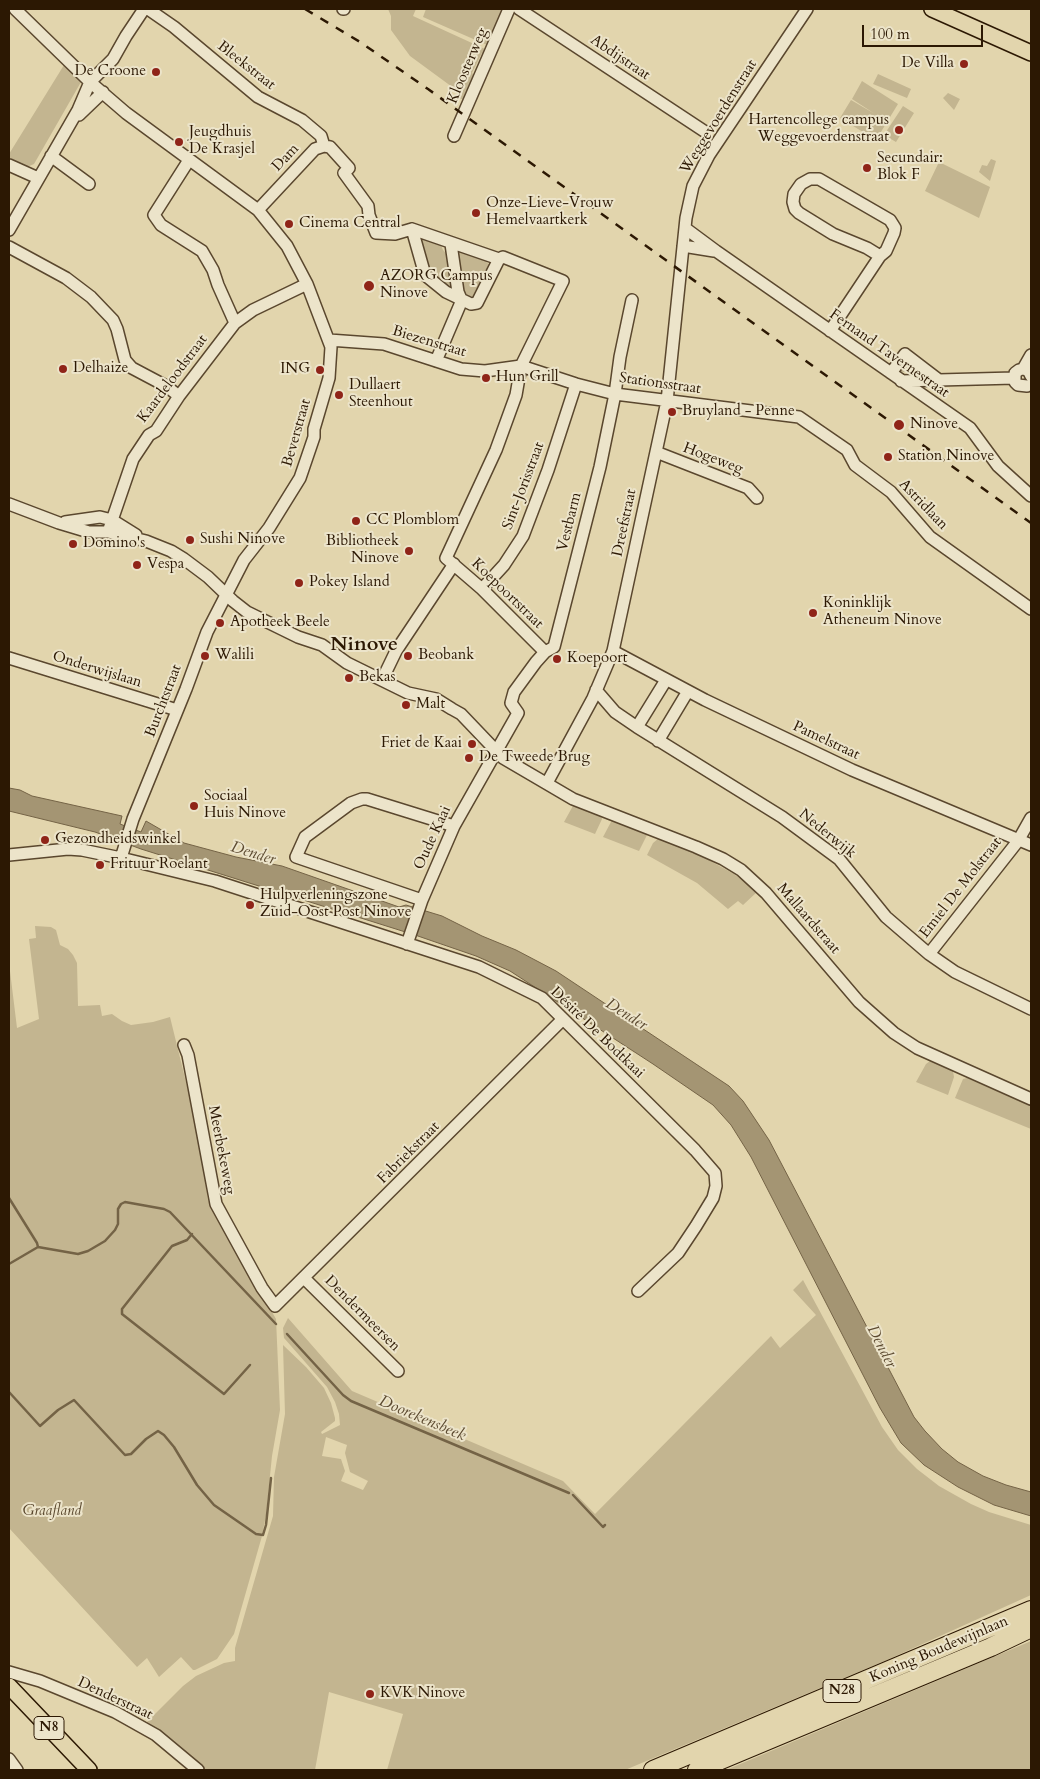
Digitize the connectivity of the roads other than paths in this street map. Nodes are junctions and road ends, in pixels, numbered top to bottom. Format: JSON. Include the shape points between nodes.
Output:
{"nodes":[{"id":1,"x":15,"y":9,"type":"edge"},
{"id":2,"x":146,"y":9,"type":"edge"},
{"id":3,"x":509,"y":9,"type":"edge"},
{"id":4,"x":519,"y":9,"type":"edge"},
{"id":5,"x":807,"y":9,"type":"edge"},
{"id":6,"x":932,"y":9,"type":"edge"},
{"id":7,"x":1031,"y":52,"type":"edge"},
{"id":8,"x":90,"y":82,"type":"junction"},
{"id":9,"x":103,"y":92,"type":"junction"},
{"id":10,"x":72,"y":121,"type":"junction"},
{"id":11,"x":454,"y":136,"type":"dead end"},
{"id":12,"x":718,"y":142,"type":"junction"},
{"id":13,"x":324,"y":146,"type":"junction"},
{"id":14,"x":51,"y":156,"type":"junction"},
{"id":15,"x":189,"y":160,"type":"junction"},
{"id":16,"x":9,"y":165,"type":"edge"},
{"id":17,"x":38,"y":178,"type":"junction"},
{"id":18,"x":89,"y":184,"type":"dead end"},
{"id":19,"x":258,"y":210,"type":"junction"},
{"id":20,"x":685,"y":228,"type":"junction"},
{"id":21,"x":412,"y":229,"type":"junction"},
{"id":22,"x":9,"y":230,"type":"edge"},
{"id":23,"x":451,"y":244,"type":"junction"},
{"id":24,"x":684,"y":246,"type":"junction"},
{"id":25,"x":9,"y":247,"type":"edge"},
{"id":26,"x":716,"y":252,"type":"junction"},
{"id":27,"x":880,"y":256,"type":"junction"},
{"id":28,"x":499,"y":259,"type":"junction"},
{"id":29,"x":307,"y":284,"type":"junction"},
{"id":30,"x":462,"y":300,"type":"junction"},
{"id":31,"x":632,"y":300,"type":"dead end"},
{"id":32,"x":235,"y":323,"type":"junction"},
{"id":33,"x":830,"y":331,"type":"junction"},
{"id":34,"x":329,"y":340,"type":"junction"},
{"id":35,"x":1031,"y":355,"type":"edge"},
{"id":36,"x":436,"y":361,"type":"junction"},
{"id":37,"x":521,"y":366,"type":"junction"},
{"id":38,"x":891,"y":374,"type":"junction"},
{"id":39,"x":939,"y":380,"type":"junction"},
{"id":40,"x":1029,"y":380,"type":"edge"},
{"id":41,"x":901,"y":381,"type":"junction"},
{"id":42,"x":576,"y":384,"type":"junction"},
{"id":43,"x":615,"y":394,"type":"junction"},
{"id":44,"x":179,"y":396,"type":"junction"},
{"id":45,"x":667,"y":401,"type":"junction"},
{"id":46,"x":799,"y":417,"type":"joint"},
{"id":47,"x":656,"y":452,"type":"junction"},
{"id":48,"x":1031,"y":496,"type":"edge"},
{"id":49,"x":757,"y":498,"type":"dead end"},
{"id":50,"x":9,"y":504,"type":"edge"},
{"id":51,"x":112,"y":520,"type":"junction"},
{"id":52,"x":59,"y":523,"type":"junction"},
{"id":53,"x":108,"y":532,"type":"junction"},
{"id":54,"x":146,"y":541,"type":"junction"},
{"id":55,"x":450,"y":561,"type":"junction"},
{"id":56,"x":482,"y":589,"type":"junction"},
{"id":57,"x":225,"y":594,"type":"junction"},
{"id":58,"x":1031,"y":609,"type":"edge"},
{"id":59,"x":613,"y":651,"type":"junction"},
{"id":60,"x":545,"y":652,"type":"junction"},
{"id":61,"x":9,"y":658,"type":"edge"},
{"id":62,"x":382,"y":680,"type":"junction"},
{"id":63,"x":666,"y":680,"type":"junction"},
{"id":64,"x":596,"y":690,"type":"junction"},
{"id":65,"x":688,"y":691,"type":"junction"},
{"id":66,"x":177,"y":710,"type":"junction"},
{"id":67,"x":637,"y":727,"type":"junction"},
{"id":68,"x":658,"y":741,"type":"junction"},
{"id":69,"x":498,"y":751,"type":"junction"},
{"id":70,"x":547,"y":783,"type":"junction"},
{"id":71,"x":1031,"y":818,"type":"edge"},
{"id":72,"x":454,"y":826,"type":"junction"},
{"id":73,"x":1018,"y":841,"type":"junction"},
{"id":74,"x":1031,"y":845,"type":"edge"},
{"id":75,"x":123,"y":850,"type":"junction"},
{"id":76,"x":9,"y":855,"type":"edge"},
{"id":77,"x":422,"y":900,"type":"junction"},
{"id":78,"x":408,"y":942,"type":"junction"},
{"id":79,"x":929,"y":954,"type":"junction"},
{"id":80,"x":1031,"y":1009,"type":"edge"},
{"id":81,"x":563,"y":1019,"type":"junction"},
{"id":82,"x":184,"y":1045,"type":"dead end"},
{"id":83,"x":1031,"y":1099,"type":"edge"},
{"id":84,"x":305,"y":1279,"type":"junction"},
{"id":85,"x":638,"y":1290,"type":"dead end"},
{"id":86,"x":275,"y":1306,"type":"joint"},
{"id":87,"x":398,"y":1371,"type":"dead end"},
{"id":88,"x":1031,"y":1610,"type":"edge"},
{"id":89,"x":1031,"y":1628,"type":"edge"},
{"id":90,"x":9,"y":1672,"type":"edge"},
{"id":91,"x":9,"y":1686,"type":"edge"},
{"id":92,"x":9,"y":1759,"type":"edge"},
{"id":93,"x":17,"y":1770,"type":"edge"},
{"id":94,"x":89,"y":1770,"type":"edge"},
{"id":95,"x":198,"y":1770,"type":"edge"},
{"id":96,"x":653,"y":1770,"type":"edge"},
{"id":97,"x":697,"y":1770,"type":"edge"}],
"edges":[{"from":1,"to":8,"type":"street","name":"Beverstraat"},
{"from":2,"to":8,"type":"street","via":[[113,59]]},
{"from":2,"to":13,"type":"street","name":"Bleekstraat","via":[[174,27],[258,97],[302,120],[321,136]]},
{"from":3,"to":11,"type":"street","name":"Kloosterweg"},
{"from":4,"to":12,"type":"street","name":"Abdijstraat"},
{"from":5,"to":12,"type":"street","name":"Weggevoerdenstraat"},
{"from":6,"to":7,"type":"main road"},
{"from":8,"to":9,"type":"street","name":"Beverstraat"},
{"from":8,"to":10,"type":"street"},
{"from":9,"to":10,"type":"street"},
{"from":9,"to":15,"type":"street","name":"Beverstraat"},
{"from":10,"to":14,"type":"street"},
{"from":12,"to":20,"type":"street","name":"Weggevoerdenstraat","via":[[693,186]]},
{"from":13,"to":19,"type":"street","name":"Dam","via":[[315,149]]},
{"from":13,"to":21,"type":"street","name":"Dam","via":[[330,147],[350,168],[344,173],[368,206],[376,233],[395,234]]},
{"from":14,"to":17,"type":"street"},
{"from":14,"to":18,"type":"street"},
{"from":15,"to":19,"type":"street","name":"Beverstraat"},
{"from":15,"to":32,"type":"street","via":[[154,215],[161,225],[202,251],[214,270]]},
{"from":16,"to":17,"type":"street"},
{"from":17,"to":22,"type":"street"},
{"from":19,"to":29,"type":"street","name":"Beverstraat","via":[[287,246]]},
{"from":20,"to":24,"type":"street","name":"Weggevoerdenstraat"},
{"from":20,"to":26,"type":"street","name":"Fernand Tavernestraat"},
{"from":21,"to":23,"type":"street"},
{"from":21,"to":30,"type":"street","via":[[425,275]]},
{"from":23,"to":28,"type":"street"},
{"from":23,"to":30,"type":"street"},
{"from":24,"to":26,"type":"street","name":"Fernand Tavernestraat"},
{"from":24,"to":45,"type":"street","name":"Weggevoerdenstraat"},
{"from":25,"to":44,"type":"street","via":[[66,278],[91,297],[113,320],[125,360],[132,368]]},
{"from":26,"to":33,"type":"street","name":"Fernand Tavernestraat"},
{"from":27,"to":27,"type":"street","via":[[833,234],[799,213],[793,202],[794,194],[804,181],[819,180],[890,220],[894,234]]},
{"from":27,"to":33,"type":"street"},
{"from":28,"to":30,"type":"street","via":[[477,302],[471,304]]},
{"from":28,"to":37,"type":"street","via":[[503,257],[563,281]]},
{"from":29,"to":32,"type":"street","name":"Kaardeloodstraat","via":[[253,310]]},
{"from":29,"to":34,"type":"street","name":"Beverstraat"},
{"from":30,"to":36,"type":"street"},
{"from":31,"to":43,"type":"street","name":"Vestbarm"},
{"from":32,"to":44,"type":"street","name":"Kaardeloodstraat"},
{"from":33,"to":38,"type":"street","name":"Fernand Tavernestraat"},
{"from":34,"to":36,"type":"street","name":"Biezenstraat","via":[[384,344]]},
{"from":34,"to":57,"type":"street","name":"Beverstraat","via":[[331,367],[300,478],[269,528],[244,560]]},
{"from":35,"to":40,"type":"street"},
{"from":36,"to":37,"type":"street","name":"Biezenstraat","via":[[461,369],[485,371]]},
{"from":37,"to":42,"type":"street","name":"Stationsstraat"},
{"from":37,"to":55,"type":"street","via":[[516,395],[496,450]]},
{"from":38,"to":39,"type":"street","via":[[905,354]]},
{"from":38,"to":41,"type":"street","name":"Fernand Tavernestraat"},
{"from":39,"to":40,"type":"street","via":[[1014,378],[1018,370]]},
{"from":39,"to":41,"type":"street"},
{"from":41,"to":48,"type":"street","name":"Fernand Tavernestraat","via":[[970,428],[998,466]]},
{"from":42,"to":43,"type":"street","name":"Stationsstraat"},
{"from":42,"to":56,"type":"street","name":"Sint-Jorisstraat","via":[[523,536],[504,565]]},
{"from":43,"to":45,"type":"street","name":"Stationsstraat"},
{"from":43,"to":60,"type":"street","name":"Vestbarm","via":[[600,467],[554,647]]},
{"from":44,"to":51,"type":"street","name":"Kaardeloodstraat","via":[[133,459]]},
{"from":45,"to":46,"type":"street","name":"Stationsstraat"},
{"from":45,"to":47,"type":"street","name":"Dreefstraat"},
{"from":46,"to":58,"type":"street","name":"Astridlaan","via":[[847,450],[855,465],[891,492],[930,537]]},
{"from":47,"to":49,"type":"street","name":"Hogeweg","via":[[748,488]]},
{"from":47,"to":59,"type":"street","name":"Dreefstraat"},
{"from":50,"to":52,"type":"street"},
{"from":51,"to":52,"type":"street","via":[[100,517]]},
{"from":51,"to":53,"type":"street","name":"Kaardeloodstraat"},
{"from":51,"to":54,"type":"street"},
{"from":52,"to":53,"type":"street","via":[[89,532]]},
{"from":53,"to":54,"type":"street"},
{"from":54,"to":57,"type":"street","name":"Mallaardstraat","via":[[184,559]]},
{"from":55,"to":56,"type":"street","name":"Koepoortstraat"},
{"from":55,"to":62,"type":"street","via":[[445,579],[396,651]]},
{"from":56,"to":60,"type":"street","name":"Koepoortstraat"},
{"from":57,"to":62,"type":"street","name":"Mallaardstraat","via":[[247,612],[322,645],[347,663]]},
{"from":57,"to":66,"type":"street","name":"Burchtstraat"},
{"from":59,"to":63,"type":"street","name":"Pamelstraat"},
{"from":59,"to":64,"type":"street","name":"Dreefstraat"},
{"from":60,"to":69,"type":"street","name":"Vestbarm","via":[[514,692],[511,703],[518,713]]},
{"from":61,"to":66,"type":"street","name":"Onderwijslaan"},
{"from":62,"to":69,"type":"street","name":"Mallaardstraat","via":[[414,695],[436,699],[461,714]]},
{"from":63,"to":65,"type":"street","name":"Pamelstraat"},
{"from":63,"to":67,"type":"street"},
{"from":64,"to":67,"type":"street","name":"Nederwijk","via":[[615,712]]},
{"from":64,"to":70,"type":"street","name":"Dreefstraat"},
{"from":65,"to":68,"type":"street"},
{"from":65,"to":73,"type":"street","name":"Pamelstraat","via":[[852,770]]},
{"from":66,"to":75,"type":"street","name":"Burchtstraat"},
{"from":67,"to":68,"type":"street","name":"Nederwijk"},
{"from":68,"to":79,"type":"street","name":"Nederwijk","via":[[782,817],[839,859],[886,917]]},
{"from":69,"to":70,"type":"street","name":"Mallaardstraat","via":[[503,758]]},
{"from":69,"to":72,"type":"street","name":"Oude Kaai"},
{"from":70,"to":83,"type":"street","name":"Mallaardstraat","via":[[586,805],[696,847],[741,870],[766,892],[859,1002],[894,1033],[917,1048]]},
{"from":71,"to":73,"type":"street","name":"Emiel De Molstraat"},
{"from":72,"to":77,"type":"street","name":"Oude Kaai"},
{"from":72,"to":77,"type":"street","via":[[362,798],[305,837],[296,857]]},
{"from":73,"to":74,"type":"street","name":"Pamelstraat"},
{"from":73,"to":79,"type":"street","name":"Emiel De Molstraat"},
{"from":75,"to":76,"type":"street","name":"Désiré De Bodtkaai","via":[[68,849]]},
{"from":75,"to":78,"type":"street","name":"Désiré De Bodtkaai"},
{"from":77,"to":78,"type":"street","name":"Oude Kaai"},
{"from":78,"to":81,"type":"street","name":"Désiré De Bodtkaai","via":[[479,966],[511,981],[542,998]]},
{"from":79,"to":80,"type":"street","name":"Nederwijk","via":[[955,972]]},
{"from":81,"to":84,"type":"street","name":"Fabriekstraat"},
{"from":81,"to":85,"type":"street","name":"Désiré De Bodtkaai","via":[[695,1150],[714,1173],[714,1198],[678,1253]]},
{"from":82,"to":86,"type":"street","name":"Meerbekeweg","via":[[216,1204]]},
{"from":84,"to":86,"type":"street","name":"Fabriekstraat"},
{"from":84,"to":87,"type":"street","name":"Dendermeersen"},
{"from":88,"to":96,"type":"highway","name":"Koning Boudewijnlaan","number":"N28"},
{"from":89,"to":97,"type":"highway","name":"Koning Boudewijnlaan","number":"N28"},
{"from":90,"to":95,"type":"street","name":"Denderstraat","via":[[40,1681],[115,1712],[156,1735]]},
{"from":91,"to":94,"type":"main road","number":"N8"},
{"from":92,"to":93,"type":"street"}]}
